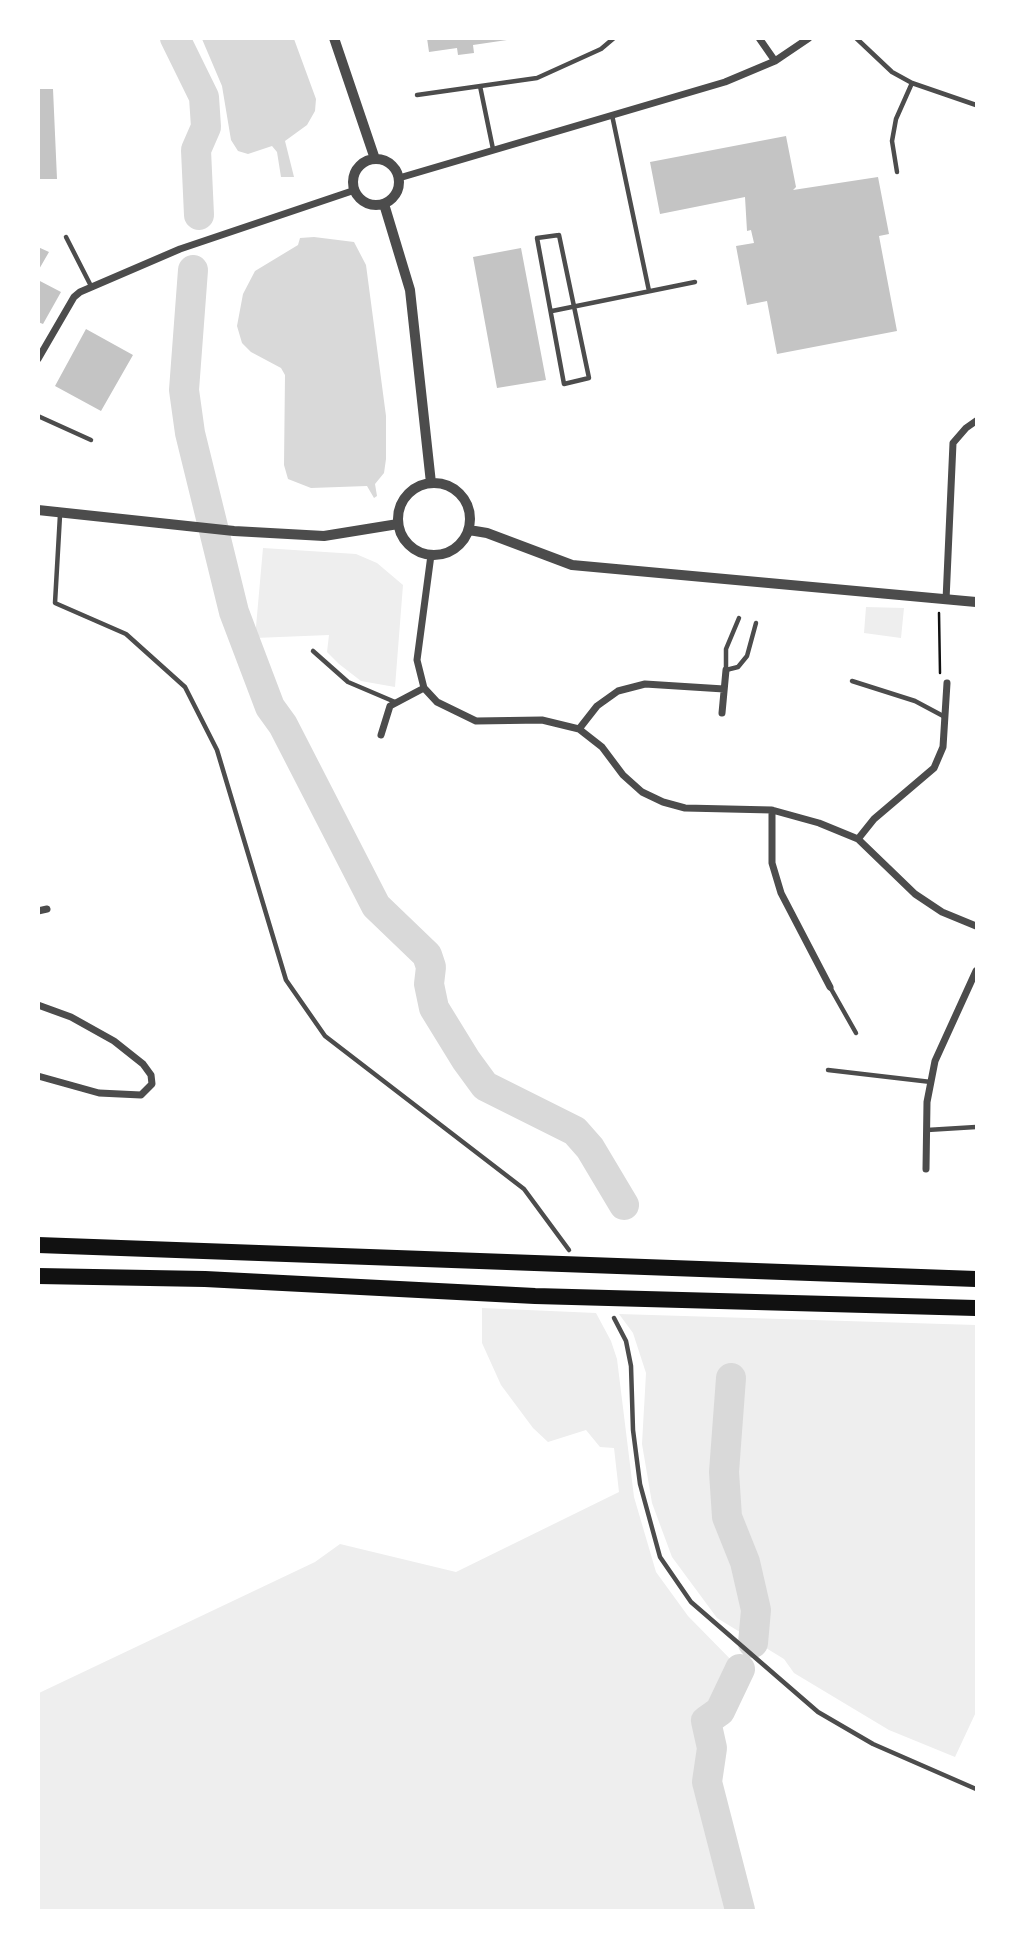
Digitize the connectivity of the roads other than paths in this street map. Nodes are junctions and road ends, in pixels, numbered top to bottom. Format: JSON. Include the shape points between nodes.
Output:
{"nodes":[{"id":1,"x":334,"y":38,"type":"edge"},
{"id":2,"x":614,"y":38,"type":"edge"},
{"id":3,"x":759,"y":38,"type":"edge"},
{"id":4,"x":809,"y":38,"type":"edge"},
{"id":5,"x":856,"y":38,"type":"edge"},
{"id":6,"x":775,"y":61,"type":"junction"},
{"id":7,"x":912,"y":83,"type":"junction"},
{"id":8,"x":480,"y":86,"type":"junction"},
{"id":9,"x":417,"y":95,"type":"dead end"},
{"id":10,"x":976,"y":105,"type":"edge"},
{"id":11,"x":612,"y":114,"type":"junction"},
{"id":12,"x":493,"y":149,"type":"junction"},
{"id":13,"x":375,"y":159,"type":"junction"},
{"id":14,"x":897,"y":172,"type":"dead end"},
{"id":15,"x":399,"y":178,"type":"junction"},
{"id":16,"x":355,"y":190,"type":"junction"},
{"id":17,"x":384,"y":204,"type":"junction"},
{"id":18,"x":66,"y":237,"type":"dead end"},
{"id":19,"x":695,"y":282,"type":"dead end"},
{"id":20,"x":91,"y":286,"type":"junction"},
{"id":21,"x":649,"y":291,"type":"junction"},
{"id":22,"x":573,"y":307,"type":"junction"},
{"id":23,"x":552,"y":311,"type":"junction"},
{"id":24,"x":38,"y":359,"type":"edge"},
{"id":25,"x":38,"y":416,"type":"edge"},
{"id":26,"x":976,"y":421,"type":"edge"},
{"id":27,"x":91,"y":440,"type":"dead end"},
{"id":28,"x":430,"y":483,"type":"junction"},
{"id":29,"x":38,"y":510,"type":"edge"},
{"id":30,"x":60,"y":512,"type":"junction"},
{"id":31,"x":398,"y":524,"type":"junction"},
{"id":32,"x":469,"y":530,"type":"junction"},
{"id":33,"x":431,"y":555,"type":"junction"},
{"id":34,"x":942,"y":600,"type":"junction"},
{"id":35,"x":976,"y":603,"type":"edge"},
{"id":36,"x":739,"y":618,"type":"dead end"},
{"id":37,"x":756,"y":624,"type":"dead end"},
{"id":38,"x":313,"y":651,"type":"dead end"},
{"id":39,"x":726,"y":670,"type":"junction"},
{"id":40,"x":852,"y":681,"type":"dead end"},
{"id":41,"x":947,"y":683,"type":"road end"},
{"id":42,"x":424,"y":688,"type":"junction"},
{"id":43,"x":724,"y":689,"type":"junction"},
{"id":44,"x":396,"y":703,"type":"junction"},
{"id":45,"x":722,"y":713,"type":"dead end"},
{"id":46,"x":945,"y":717,"type":"junction"},
{"id":47,"x":579,"y":729,"type":"junction"},
{"id":48,"x":381,"y":735,"type":"dead end"},
{"id":49,"x":772,"y":810,"type":"junction"},
{"id":50,"x":858,"y":839,"type":"junction"},
{"id":51,"x":47,"y":909,"type":"dead end"},
{"id":52,"x":38,"y":911,"type":"edge"},
{"id":53,"x":976,"y":926,"type":"edge"},
{"id":54,"x":976,"y":971,"type":"edge"},
{"id":55,"x":830,"y":987,"type":"joint"},
{"id":56,"x":38,"y":1005,"type":"edge"},
{"id":57,"x":856,"y":1033,"type":"dead end"},
{"id":58,"x":828,"y":1070,"type":"dead end"},
{"id":59,"x":38,"y":1076,"type":"edge"},
{"id":60,"x":932,"y":1083,"type":"junction"},
{"id":61,"x":976,"y":1127,"type":"edge"},
{"id":62,"x":926,"y":1130,"type":"junction"},
{"id":63,"x":926,"y":1169,"type":"dead end"},
{"id":64,"x":38,"y":1245,"type":"edge"},
{"id":65,"x":569,"y":1250,"type":"dead end"},
{"id":66,"x":38,"y":1276,"type":"edge"},
{"id":67,"x":976,"y":1279,"type":"edge"},
{"id":68,"x":976,"y":1308,"type":"edge"},
{"id":69,"x":614,"y":1318,"type":"dead end"},
{"id":70,"x":976,"y":1789,"type":"edge"}],
"edges":[{"from":1,"to":13,"type":"street"},
{"from":2,"to":8,"type":"lane","via":[[537,78]]},
{"from":3,"to":6,"type":"street"},
{"from":4,"to":6,"type":"street"},
{"from":5,"to":7,"type":"lane","via":[[892,72]]},
{"from":6,"to":11,"type":"street","via":[[725,82]]},
{"from":7,"to":10,"type":"lane"},
{"from":7,"to":14,"type":"lane","via":[[892,141]]},
{"from":8,"to":9,"type":"lane"},
{"from":8,"to":12,"type":"lane"},
{"from":11,"to":12,"type":"street"},
{"from":11,"to":21,"type":"lane"},
{"from":12,"to":15,"type":"street"},
{"from":13,"to":15,"type":"street","via":[[390,164]]},
{"from":13,"to":16,"type":"street","via":[[355,173]]},
{"from":15,"to":17,"type":"street","via":[[396,193]]},
{"from":16,"to":17,"type":"street","via":[[367,203]]},
{"from":16,"to":20,"type":"street","via":[[192,245]]},
{"from":17,"to":28,"type":"street","via":[[410,290]]},
{"from":18,"to":20,"type":"lane"},
{"from":19,"to":21,"type":"lane"},
{"from":20,"to":24,"type":"street","via":[[74,297]]},
{"from":21,"to":22,"type":"lane"},
{"from":22,"to":23,"type":"lane"},
{"from":22,"to":23,"type":"lane","via":[[559,234],[537,239]]},
{"from":22,"to":23,"type":"lane","via":[[589,378],[564,384]]},
{"from":25,"to":27,"type":"lane"},
{"from":26,"to":34,"type":"street","via":[[953,443]]},
{"from":28,"to":31,"type":"street","via":[[410,492],[398,513]]},
{"from":28,"to":32,"type":"street","via":[[462,496],[468,507]]},
{"from":29,"to":30,"type":"street"},
{"from":30,"to":31,"type":"street","via":[[324,536]]},
{"from":30,"to":65,"type":"lane","via":[[55,603],[126,634],[185,687],[217,750],[286,980],[325,1036],[524,1189]]},
{"from":31,"to":33,"type":"street","via":[[413,549]]},
{"from":32,"to":33,"type":"street","via":[[454,549]]},
{"from":32,"to":34,"type":"street","via":[[572,565]]},
{"from":33,"to":42,"type":"street","via":[[417,660]]},
{"from":34,"to":35,"type":"street"},
{"from":36,"to":39,"type":"lane","via":[[726,649]]},
{"from":37,"to":39,"type":"lane","via":[[747,656],[738,667]]},
{"from":38,"to":44,"type":"lane","via":[[348,682]]},
{"from":39,"to":43,"type":"street"},
{"from":40,"to":46,"type":"lane","via":[[915,701]]},
{"from":41,"to":46,"type":"street"},
{"from":42,"to":44,"type":"street"},
{"from":42,"to":47,"type":"street","via":[[436,702],[476,721],[542,720]]},
{"from":43,"to":45,"type":"street"},
{"from":43,"to":47,"type":"street","via":[[645,684],[618,691],[597,706]]},
{"from":44,"to":48,"type":"street","via":[[390,706]]},
{"from":46,"to":50,"type":"street","via":[[943,747],[934,768],[874,819]]},
{"from":47,"to":49,"type":"street","via":[[602,747],[642,792],[663,802],[685,808]]},
{"from":49,"to":50,"type":"street","via":[[819,822]]},
{"from":49,"to":55,"type":"street","via":[[772,863],[778,885]]},
{"from":50,"to":53,"type":"street","via":[[915,894]]},
{"from":51,"to":52,"type":"street"},
{"from":54,"to":60,"type":"street","via":[[935,1061]]},
{"from":55,"to":57,"type":"lane"},
{"from":56,"to":59,"type":"street","via":[[114,1041],[143,1064],[152,1084],[141,1095],[99,1093]]},
{"from":58,"to":60,"type":"lane"},
{"from":60,"to":62,"type":"street"},
{"from":61,"to":62,"type":"lane"},
{"from":62,"to":63,"type":"street"},
{"from":64,"to":67,"type":"highway"},
{"from":66,"to":68,"type":"highway"},
{"from":69,"to":70,"type":"lane","via":[[626,1341],[631,1366],[640,1484],[660,1557],[691,1602],[818,1712],[873,1744]]}]}
